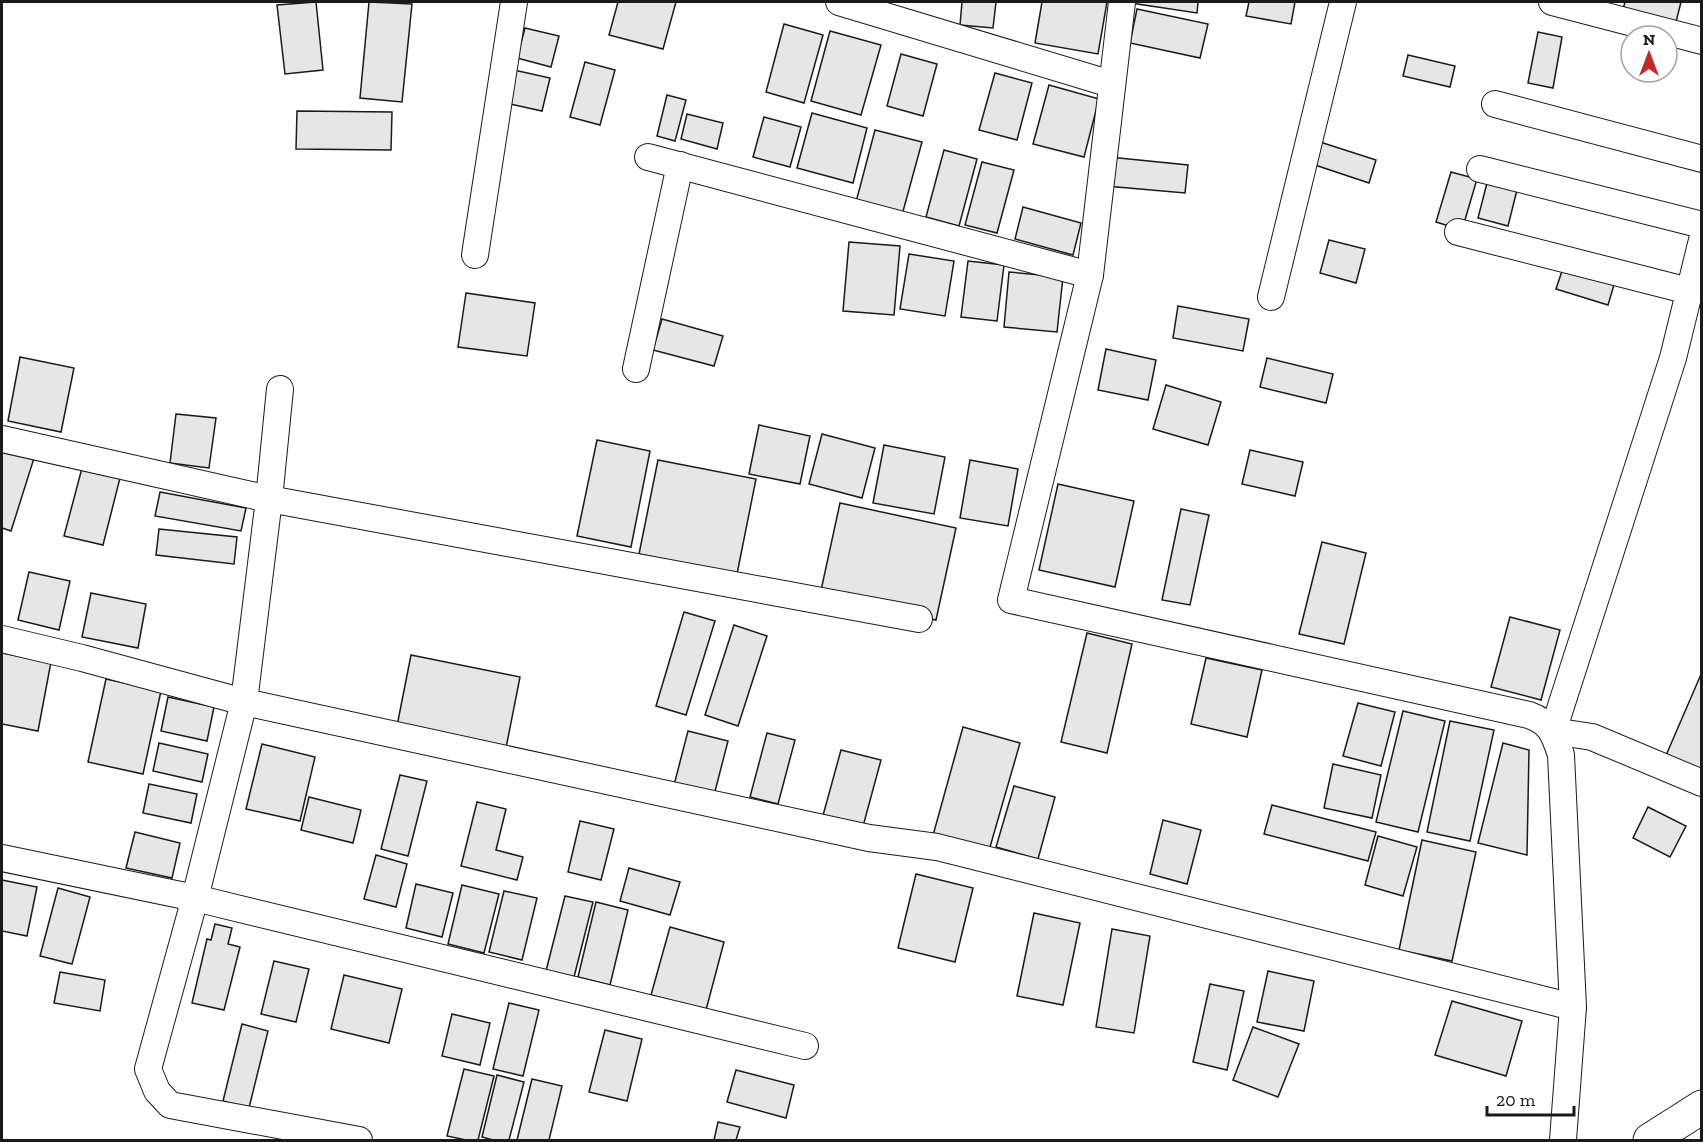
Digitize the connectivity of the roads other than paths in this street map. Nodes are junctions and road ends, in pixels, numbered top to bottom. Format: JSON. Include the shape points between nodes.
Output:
{"nodes":[{"id":1,"x":514,"y":2,"type":"edge"},
{"id":2,"x":839,"y":2,"type":"edge"},
{"id":3,"x":1122,"y":2,"type":"edge"},
{"id":4,"x":1343,"y":2,"type":"edge"},
{"id":5,"x":1552,"y":2,"type":"edge"},
{"id":6,"x":1701,"y":41,"type":"edge"},
{"id":7,"x":1111,"y":84,"type":"junction"},
{"id":8,"x":1495,"y":104,"type":"dead end"},
{"id":9,"x":648,"y":157,"type":"dead end"},
{"id":10,"x":1701,"y":159,"type":"edge"},
{"id":11,"x":680,"y":165,"type":"junction"},
{"id":12,"x":1480,"y":169,"type":"dead end"},
{"id":13,"x":1701,"y":225,"type":"edge"},
{"id":14,"x":1458,"y":232,"type":"dead end"},
{"id":15,"x":1701,"y":240,"type":"edge"},
{"id":16,"x":476,"y":255,"type":"dead end"},
{"id":17,"x":1090,"y":275,"type":"junction"},
{"id":18,"x":1689,"y":291,"type":"junction"},
{"id":19,"x":1270,"y":297,"type":"dead end"},
{"id":20,"x":636,"y":369,"type":"dead end"},
{"id":21,"x":280,"y":388,"type":"dead end"},
{"id":22,"x":2,"y":439,"type":"edge"},
{"id":23,"x":269,"y":499,"type":"junction"},
{"id":24,"x":919,"y":619,"type":"dead end"},
{"id":25,"x":2,"y":639,"type":"edge"},
{"id":26,"x":244,"y":702,"type":"junction"},
{"id":27,"x":1553,"y":731,"type":"junction"},
{"id":28,"x":1701,"y":783,"type":"edge"},
{"id":29,"x":2,"y":858,"type":"edge"},
{"id":30,"x":195,"y":898,"type":"junction"},
{"id":31,"x":1573,"y":1007,"type":"junction"},
{"id":32,"x":805,"y":1046,"type":"dead end"},
{"id":33,"x":1701,"y":1107,"type":"edge"},
{"id":34,"x":359,"y":1140,"type":"edge"},
{"id":35,"x":1563,"y":1140,"type":"edge"},
{"id":36,"x":1650,"y":1140,"type":"edge"}],
"edges":[{"from":1,"to":16,"type":"street"},
{"from":2,"to":7,"type":"street"},
{"from":3,"to":7,"type":"street"},
{"from":4,"to":19,"type":"street"},
{"from":5,"to":6,"type":"street"},
{"from":7,"to":17,"type":"street"},
{"from":8,"to":10,"type":"street"},
{"from":9,"to":11,"type":"street"},
{"from":11,"to":17,"type":"street"},
{"from":11,"to":20,"type":"street"},
{"from":12,"to":13,"type":"street"},
{"from":14,"to":18,"type":"street"},
{"from":15,"to":18,"type":"street"},
{"from":17,"to":27,"type":"street","via":[[1011,600],[1529,715]]},
{"from":18,"to":27,"type":"street","via":[[1673,358]]},
{"from":21,"to":23,"type":"street"},
{"from":22,"to":23,"type":"street"},
{"from":23,"to":24,"type":"street"},
{"from":23,"to":26,"type":"street"},
{"from":25,"to":26,"type":"street"},
{"from":26,"to":30,"type":"street"},
{"from":26,"to":31,"type":"street","via":[[869,838],[937,847]]},
{"from":27,"to":28,"type":"street","via":[[1592,736]]},
{"from":27,"to":31,"type":"street","via":[[1561,755]]},
{"from":29,"to":30,"type":"street"},
{"from":30,"to":32,"type":"street"},
{"from":30,"to":34,"type":"street","via":[[148,1069],[157,1091],[170,1105]]},
{"from":31,"to":35,"type":"street"},
{"from":33,"to":36,"type":"main road"}]}
